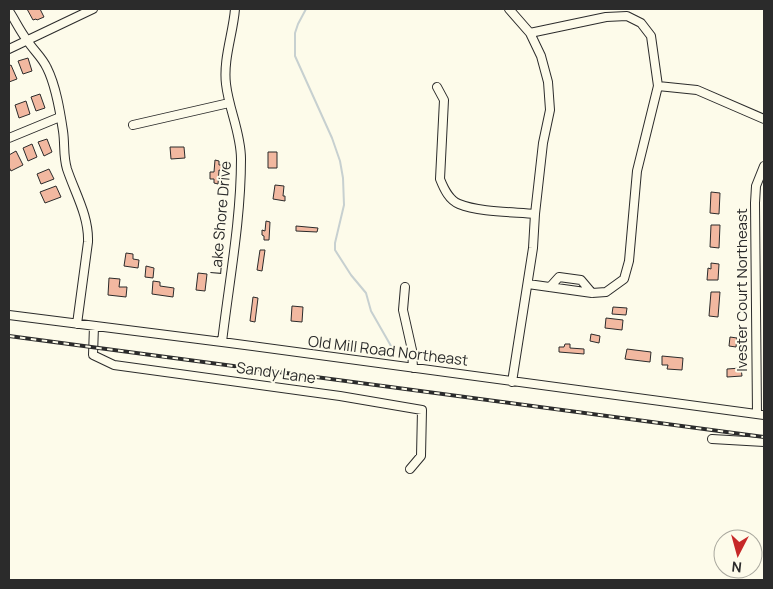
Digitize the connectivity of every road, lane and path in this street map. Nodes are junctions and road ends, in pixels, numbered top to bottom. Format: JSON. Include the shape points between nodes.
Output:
{"nodes":[{"id":1,"x":93,"y":9,"type":"edge"},
{"id":2,"x":235,"y":9,"type":"edge"},
{"id":3,"x":509,"y":9,"type":"edge"},
{"id":4,"x":9,"y":10,"type":"edge"},
{"id":5,"x":530,"y":33,"type":"junction"},
{"id":6,"x":27,"y":41,"type":"junction"},
{"id":7,"x":9,"y":49,"type":"edge"},
{"id":8,"x":658,"y":86,"type":"junction"},
{"id":9,"x":437,"y":87,"type":"dead end"},
{"id":10,"x":229,"y":102,"type":"junction"},
{"id":11,"x":60,"y":117,"type":"junction"},
{"id":12,"x":764,"y":119,"type":"edge"},
{"id":13,"x":133,"y":124,"type":"dead end"},
{"id":14,"x":9,"y":138,"type":"edge"},
{"id":15,"x":764,"y":166,"type":"edge"},
{"id":16,"x":535,"y":214,"type":"junction"},
{"id":17,"x":528,"y":284,"type":"junction"},
{"id":18,"x":405,"y":287,"type":"dead end"},
{"id":19,"x":550,"y":287,"type":"junction"},
{"id":20,"x":592,"y":293,"type":"junction"},
{"id":21,"x":9,"y":315,"type":"edge"},
{"id":22,"x":77,"y":324,"type":"junction"},
{"id":23,"x":94,"y":326,"type":"junction"},
{"id":24,"x":222,"y":342,"type":"junction"},
{"id":25,"x":413,"y":368,"type":"junction"},
{"id":26,"x":512,"y":382,"type":"junction"},
{"id":27,"x":760,"y":415,"type":"edge"},
{"id":28,"x":712,"y":439,"type":"dead end"},
{"id":29,"x":764,"y":442,"type":"edge"},
{"id":30,"x":410,"y":469,"type":"dead end"}],
"edges":[{"from":1,"to":6,"type":"street"},
{"from":2,"to":10,"type":"street","name":"Lake Shore Drive","via":[[226,65]]},
{"from":3,"to":5,"type":"street"},
{"from":4,"to":6,"type":"street"},
{"from":5,"to":8,"type":"street","via":[[606,17],[627,16],[641,23],[651,36]]},
{"from":5,"to":16,"type":"street","via":[[548,82],[550,110]]},
{"from":6,"to":7,"type":"street"},
{"from":6,"to":11,"type":"street","via":[[47,68]]},
{"from":8,"to":12,"type":"street","via":[[697,90]]},
{"from":8,"to":20,"type":"street","via":[[637,171],[630,261],[624,279],[606,292]]},
{"from":9,"to":16,"type":"street","via":[[444,100],[440,179],[444,191],[458,204]]},
{"from":10,"to":13,"type":"street"},
{"from":10,"to":24,"type":"street","name":"Lake Shore Drive","via":[[241,156],[239,208]]},
{"from":11,"to":14,"type":"street"},
{"from":11,"to":22,"type":"street","via":[[64,157],[88,230]]},
{"from":15,"to":27,"type":"street","name":"Ivester Court Northeast","via":[[756,186],[755,203]]},
{"from":16,"to":17,"type":"street"},
{"from":17,"to":19,"type":"street"},
{"from":17,"to":26,"type":"street"},
{"from":18,"to":25,"type":"street","via":[[403,310]]},
{"from":19,"to":20,"type":"street"},
{"from":19,"to":20,"type":"street","via":[[560,277],[581,280]]},
{"from":21,"to":22,"type":"street","name":"Old Mill Road Northeast"},
{"from":22,"to":23,"type":"street","name":"Old Mill Road Northeast"},
{"from":23,"to":24,"type":"street","name":"Old Mill Road Northeast"},
{"from":23,"to":30,"type":"street","name":"Sandy Lane","via":[[93,355],[114,365],[422,410],[421,456]]},
{"from":24,"to":25,"type":"street","name":"Old Mill Road Northeast"},
{"from":25,"to":26,"type":"street","name":"Old Mill Road Northeast"},
{"from":26,"to":27,"type":"street","name":"Old Mill Road Northeast"},
{"from":28,"to":29,"type":"street"}]}
